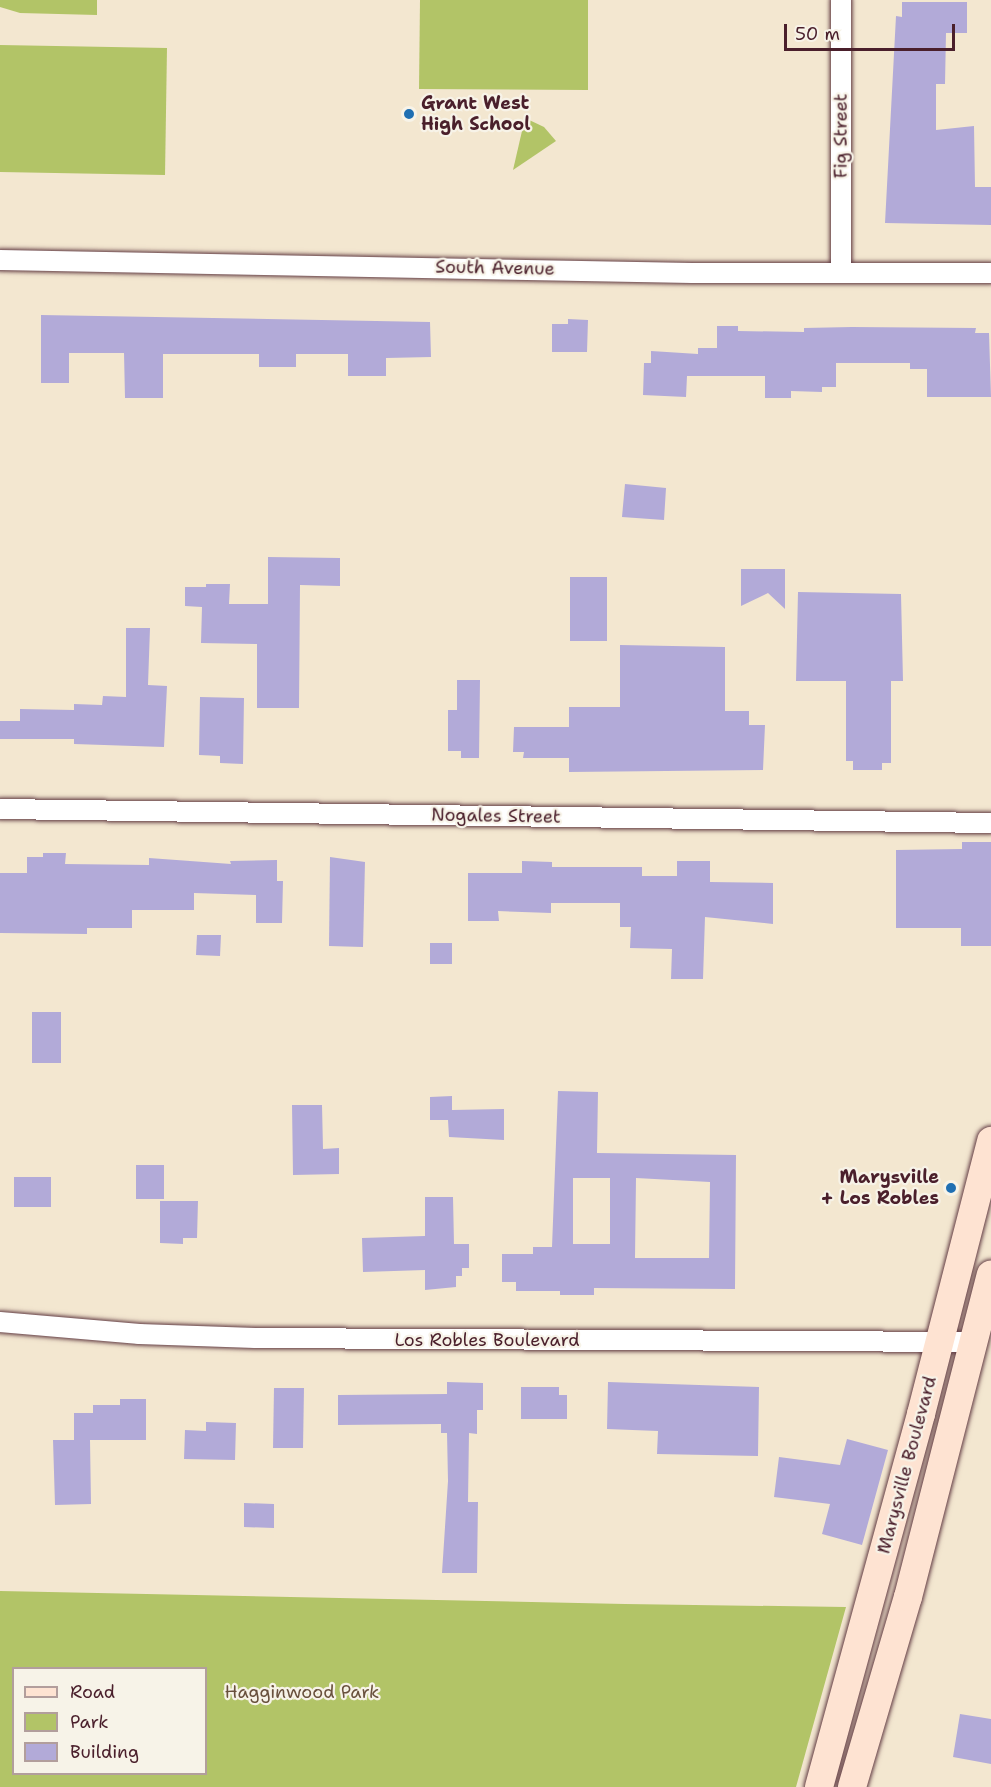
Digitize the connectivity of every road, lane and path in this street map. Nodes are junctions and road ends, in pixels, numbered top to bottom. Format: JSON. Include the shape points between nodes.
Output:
{"nodes":[{"id":1,"x":841,"y":0,"type":"edge"},
{"id":2,"x":0,"y":260,"type":"edge"},
{"id":3,"x":841,"y":272,"type":"junction"},
{"id":4,"x":991,"y":273,"type":"edge"},
{"id":5,"x":0,"y":809,"type":"edge"},
{"id":6,"x":991,"y":823,"type":"edge"},
{"id":7,"x":991,"y":1141,"type":"edge"},
{"id":8,"x":991,"y":1274,"type":"edge"},
{"id":9,"x":0,"y":1322,"type":"edge"},
{"id":10,"x":939,"y":1342,"type":"junction"},
{"id":11,"x":974,"y":1342,"type":"junction"},
{"id":12,"x":819,"y":1787,"type":"edge"},
{"id":13,"x":852,"y":1787,"type":"edge"}],
"edges":[{"from":1,"to":3,"type":"street","name":"Fig Street"},
{"from":2,"to":3,"type":"street","name":"South Avenue","via":[[692,273]]},
{"from":3,"to":4,"type":"street","name":"South Avenue"},
{"from":5,"to":6,"type":"street","name":"Nogales Street"},
{"from":7,"to":10,"type":"main road","name":"Marysville Boulevard"},
{"from":8,"to":11,"type":"main road","name":"Marysville Boulevard"},
{"from":9,"to":10,"type":"street","name":"Los Robles Boulevard","via":[[145,1335],[255,1338]]},
{"from":10,"to":11,"type":"street","name":"Los Robles Boulevard"},
{"from":10,"to":12,"type":"main road","name":"Marysville Boulevard"},
{"from":11,"to":13,"type":"main road","name":"Marysville Boulevard","via":[[908,1597]]}]}
